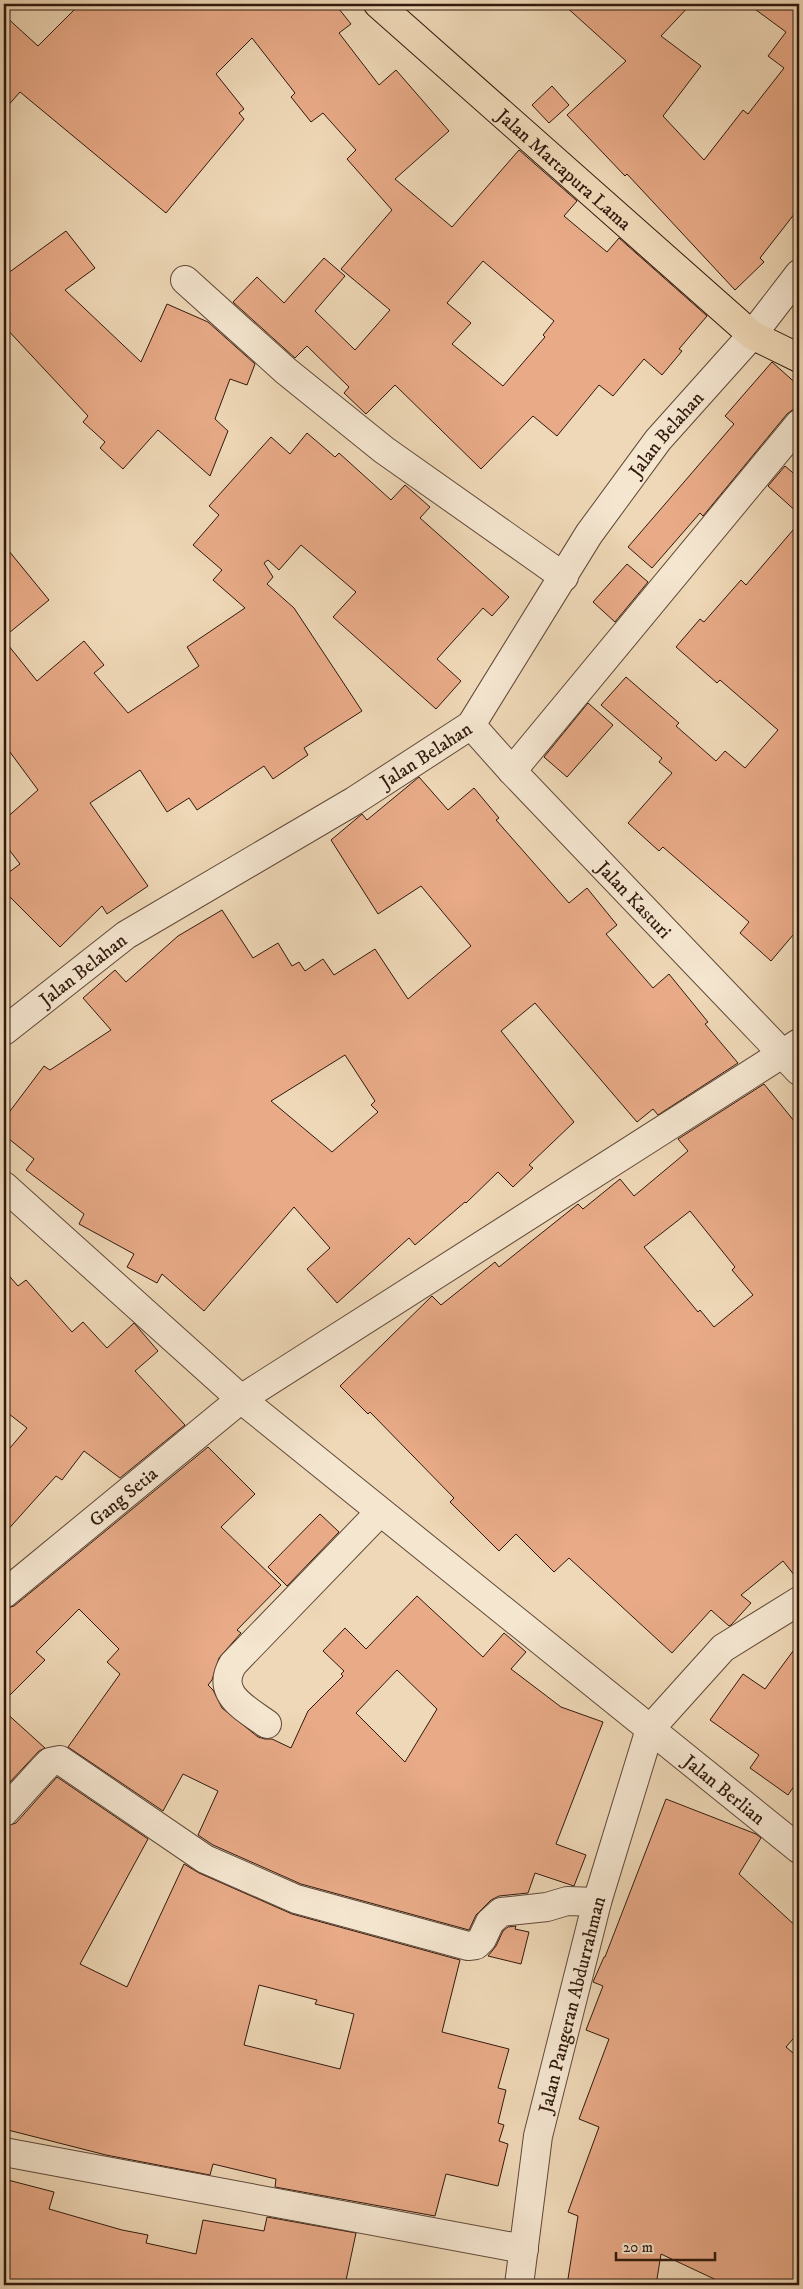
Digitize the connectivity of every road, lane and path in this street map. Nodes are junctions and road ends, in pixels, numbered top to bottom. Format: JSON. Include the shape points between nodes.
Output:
{"nodes":[{"id":1,"x":378,"y":4,"type":"edge"},
{"id":2,"x":799,"y":274,"type":"edge"},
{"id":3,"x":184,"y":280,"type":"dead end"},
{"id":4,"x":752,"y":334,"type":"junction"},
{"id":5,"x":799,"y":358,"type":"edge"},
{"id":6,"x":799,"y":424,"type":"edge"},
{"id":7,"x":564,"y":576,"type":"junction"},
{"id":8,"x":471,"y":725,"type":"junction"},
{"id":9,"x":512,"y":771,"type":"junction"},
{"id":10,"x":4,"y":1031,"type":"edge"},
{"id":11,"x":794,"y":1055,"type":"edge"},
{"id":12,"x":4,"y":1186,"type":"edge"},
{"id":13,"x":241,"y":1399,"type":"junction"},
{"id":14,"x":380,"y":1512,"type":"junction"},
{"id":15,"x":4,"y":1594,"type":"edge"},
{"id":16,"x":799,"y":1601,"type":"edge"},
{"id":17,"x":266,"y":1724,"type":"dead end"},
{"id":18,"x":650,"y":1729,"type":"junction"},
{"id":19,"x":4,"y":1812,"type":"edge"},
{"id":20,"x":799,"y":1849,"type":"edge"},
{"id":21,"x":597,"y":1902,"type":"junction"},
{"id":22,"x":4,"y":2152,"type":"edge"},
{"id":23,"x":524,"y":2249,"type":"junction"},
{"id":24,"x":519,"y":2285,"type":"edge"}],
"edges":[{"from":1,"to":4,"type":"main road","name":"Jalan Martapura Lama"},
{"from":2,"to":4,"type":"street","name":"Jalan Belahan"},
{"from":3,"to":7,"type":"street","via":[[286,371],[384,450]]},
{"from":4,"to":5,"type":"main road","name":"Jalan Martapura Lama"},
{"from":4,"to":7,"type":"street","name":"Jalan Belahan","via":[[658,440],[589,534]]},
{"from":6,"to":9,"type":"street"},
{"from":7,"to":8,"type":"street","name":"Jalan Belahan"},
{"from":8,"to":9,"type":"street","name":"Jalan Kasturi"},
{"from":8,"to":10,"type":"street","name":"Jalan Belahan","via":[[354,801],[126,935]]},
{"from":9,"to":11,"type":"street","name":"Jalan Kasturi"},
{"from":11,"to":13,"type":"street","name":"Gang Setia"},
{"from":12,"to":13,"type":"street","name":"Jalan Berlian"},
{"from":13,"to":14,"type":"street","name":"Jalan Berlian"},
{"from":13,"to":15,"type":"street","name":"Gang Setia"},
{"from":14,"to":17,"type":"street","via":[[233,1664],[227,1674],[226,1684],[233,1698]]},
{"from":14,"to":18,"type":"street","name":"Jalan Berlian"},
{"from":16,"to":18,"type":"street","via":[[723,1648]]},
{"from":18,"to":20,"type":"street","name":"Jalan Berlian"},
{"from":18,"to":21,"type":"street","name":"Jalan Pangeran Abdurrahman"},
{"from":19,"to":21,"type":"street","via":[[50,1762],[60,1760],[205,1859],[296,1899],[468,1946],[482,1939],[490,1922],[501,1912],[567,1901]]},
{"from":21,"to":23,"type":"street","name":"Jalan Pangeran Abdurrahman","via":[[538,2136]]},
{"from":22,"to":23,"type":"street"},
{"from":23,"to":24,"type":"street","name":"Jalan Pangeran Abdurrahman"}]}
